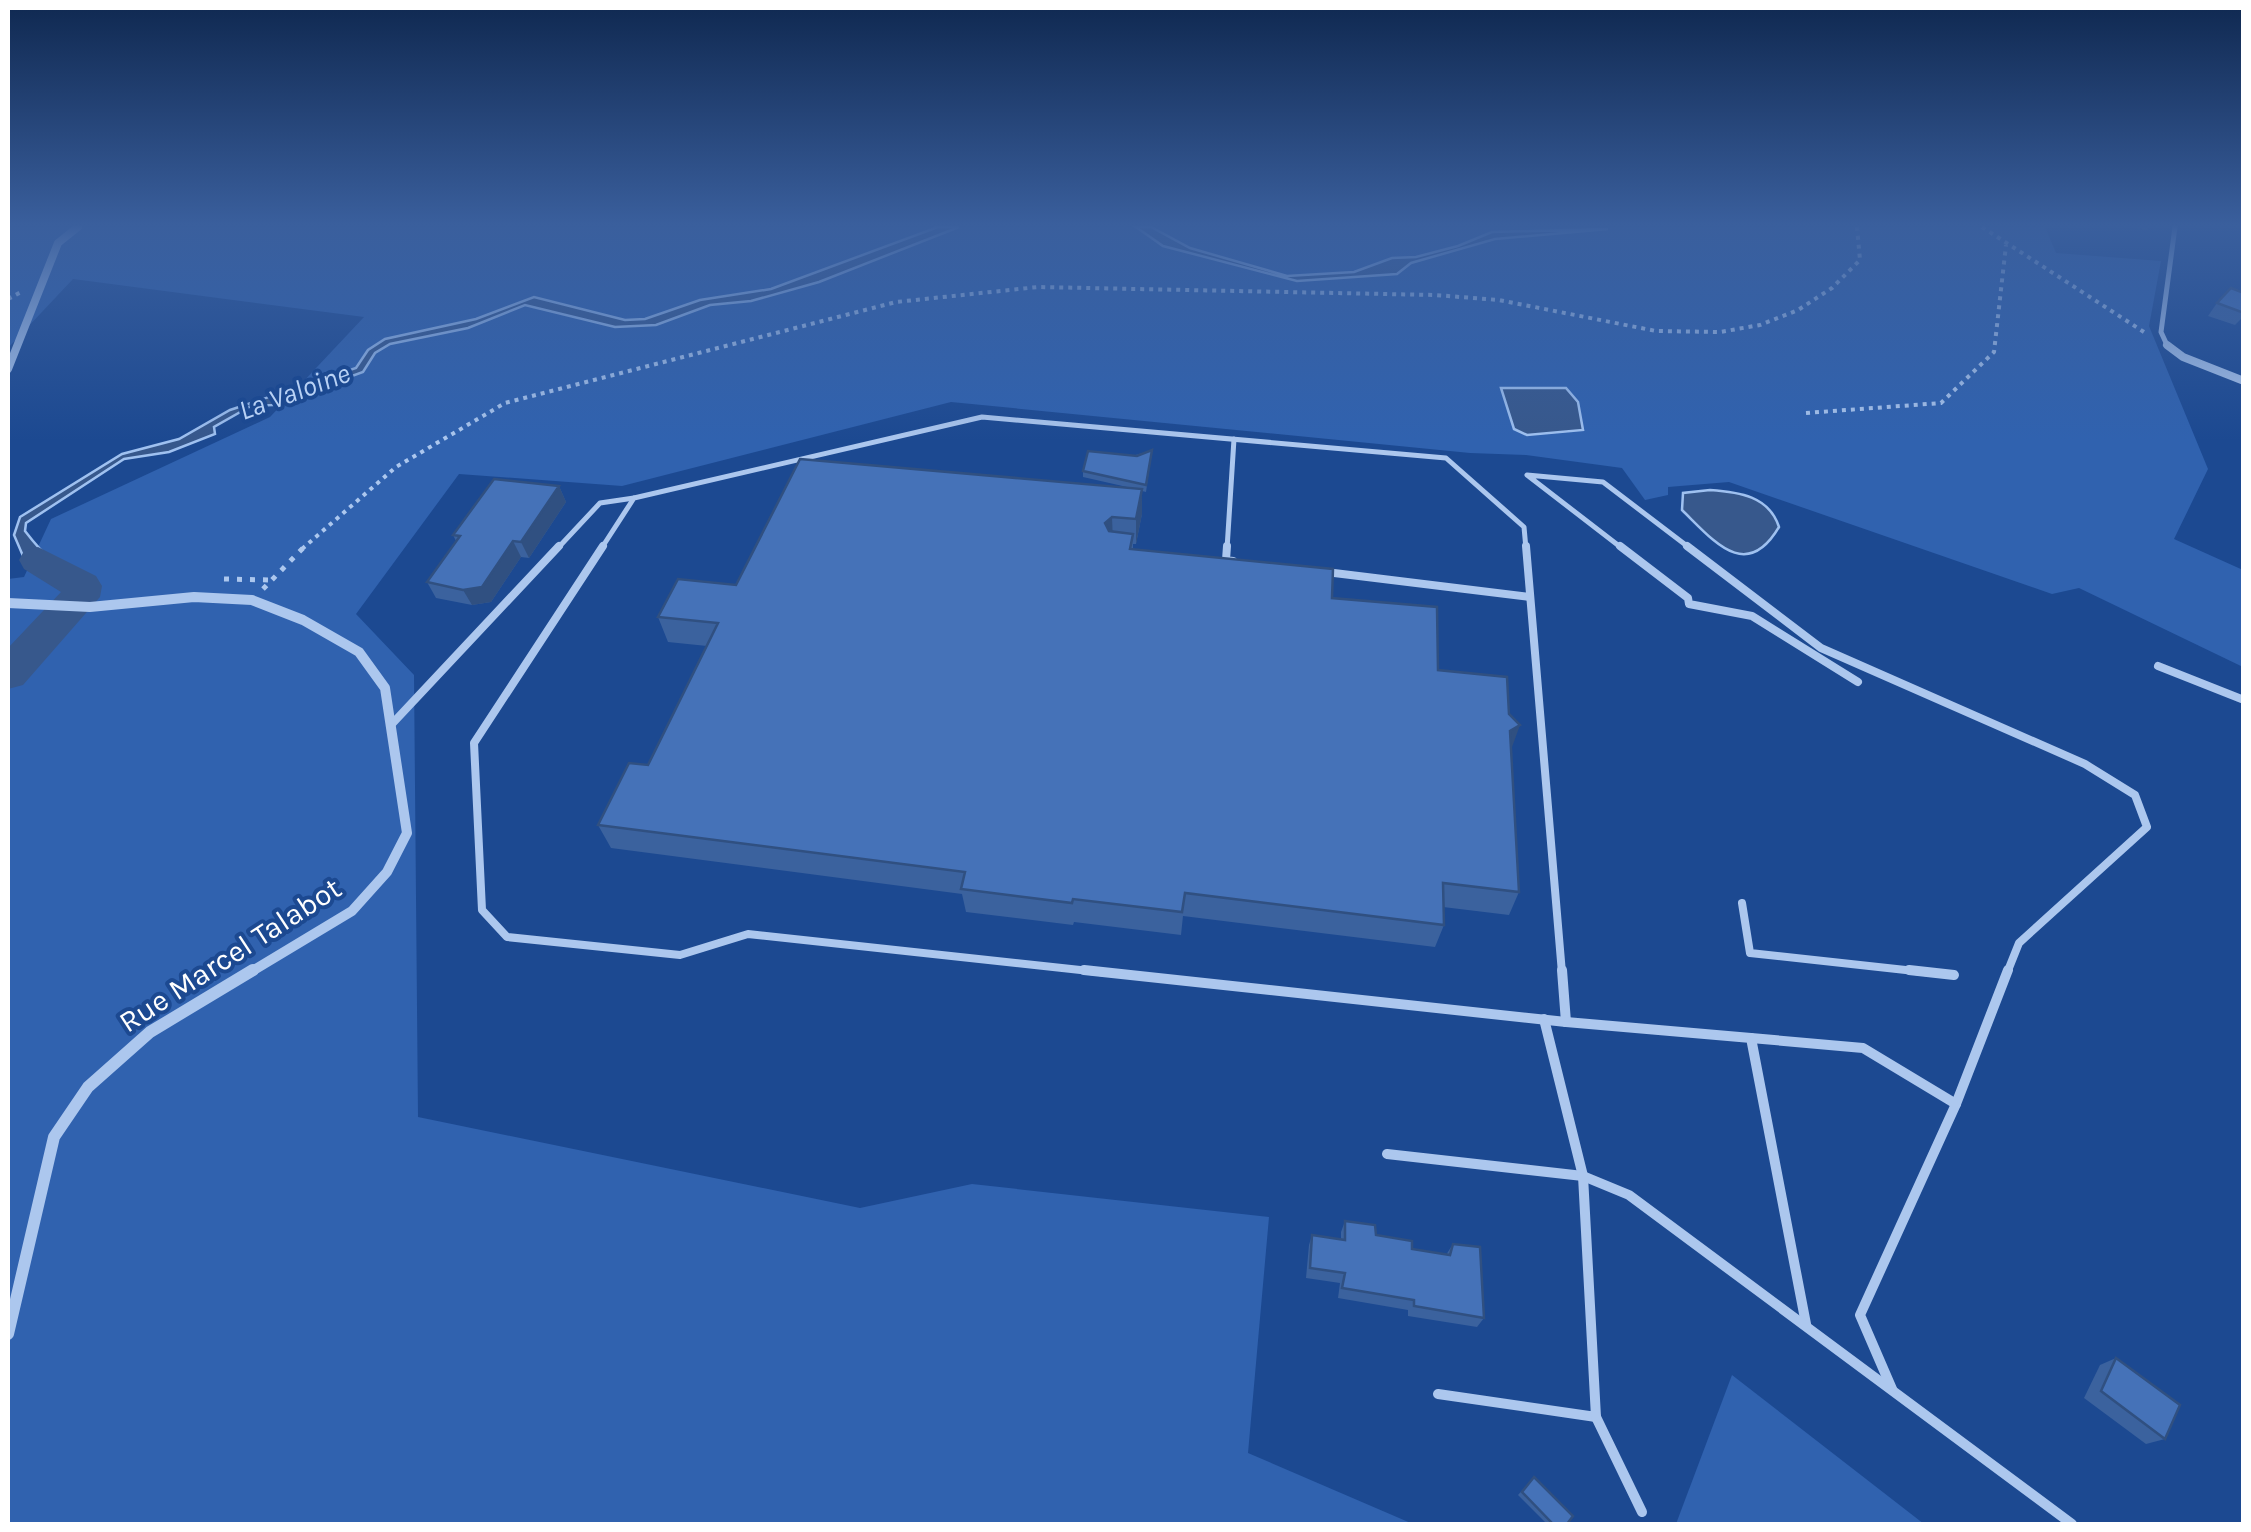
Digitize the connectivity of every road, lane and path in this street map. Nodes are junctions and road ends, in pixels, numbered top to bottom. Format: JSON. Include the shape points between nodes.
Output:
{"nodes":[{"id":1,"x":38,"y":298,"type":"edge"},
{"id":2,"x":939,"y":298,"type":"edge"},
{"id":3,"x":1490,"y":298,"type":"edge"},
{"id":4,"x":1822,"y":298,"type":"edge"},
{"id":5,"x":2000,"y":298,"type":"edge"},
{"id":6,"x":2092,"y":298,"type":"edge"},
{"id":7,"x":2165,"y":298,"type":"edge"},
{"id":8,"x":2167,"y":345,"type":"junction"},
{"id":9,"x":8,"y":369,"type":"edge"},
{"id":10,"x":2244,"y":382,"type":"edge"},
{"id":11,"x":1806,"y":414,"type":"dead end"},
{"id":12,"x":1234,"y":439,"type":"junction"},
{"id":13,"x":634,"y":498,"type":"junction"},
{"id":14,"x":1207,"y":558,"type":"edge"},
{"id":15,"x":1226,"y":560,"type":"junction"},
{"id":16,"x":1245,"y":562,"type":"edge"},
{"id":17,"x":1321,"y":571,"type":"edge"},
{"id":18,"x":1530,"y":597,"type":"junction"},
{"id":19,"x":252,"y":600,"type":"junction"},
{"id":20,"x":8,"y":603,"type":"edge"},
{"id":21,"x":2158,"y":666,"type":"dead end"},
{"id":22,"x":1858,"y":682,"type":"dead end"},
{"id":23,"x":2244,"y":700,"type":"edge"},
{"id":24,"x":391,"y":725,"type":"junction"},
{"id":25,"x":1742,"y":903,"type":"dead end"},
{"id":26,"x":1954,"y":974,"type":"dead end"},
{"id":27,"x":1544,"y":1019,"type":"junction"},
{"id":28,"x":1566,"y":1022,"type":"junction"},
{"id":29,"x":1751,"y":1038,"type":"junction"},
{"id":30,"x":1956,"y":1104,"type":"junction"},
{"id":31,"x":1387,"y":1154,"type":"dead end"},
{"id":32,"x":1583,"y":1176,"type":"junction"},
{"id":33,"x":1806,"y":1324,"type":"junction"},
{"id":34,"x":8,"y":1334,"type":"edge"},
{"id":35,"x":1892,"y":1388,"type":"junction"},
{"id":36,"x":1438,"y":1394,"type":"dead end"},
{"id":37,"x":1596,"y":1417,"type":"junction"},
{"id":38,"x":1642,"y":1512,"type":"dead end"},
{"id":39,"x":2072,"y":1524,"type":"edge"}],
"edges":[{"from":1,"to":9,"type":"street"},
{"from":2,"to":19,"type":"path","via":[[776,332],[494,407],[396,464],[316,532]]},
{"from":3,"to":4,"type":"path","via":[[1669,334],[1726,331]]},
{"from":5,"to":11,"type":"path","via":[[1994,352],[1942,403]]},
{"from":6,"to":8,"type":"path"},
{"from":7,"to":8,"type":"lane","via":[[2161,332]]},
{"from":8,"to":10,"type":"street"},
{"from":12,"to":13,"type":"lane","via":[[982,417]]},
{"from":12,"to":15,"type":"lane"},
{"from":12,"to":18,"type":"lane","via":[[1446,458],[1524,526]]},
{"from":13,"to":24,"type":"lane","via":[[600,503]]},
{"from":13,"to":27,"type":"lane","via":[[474,743],[482,910],[507,936],[680,955],[748,934]]},
{"from":14,"to":15,"type":"lane"},
{"from":15,"to":16,"type":"lane"},
{"from":17,"to":18,"type":"lane"},
{"from":18,"to":28,"type":"lane"},
{"from":19,"to":20,"type":"street","name":"Rue Marcel Talabot","via":[[194,597],[90,607]]},
{"from":19,"to":24,"type":"street","name":"Rue Marcel Talabot","via":[[359,652],[385,688]]},
{"from":21,"to":23,"type":"lane"},
{"from":22,"to":30,"type":"lane","via":[[1752,616],[1689,604],[1527,475],[1603,482],[1822,648],[2085,764],[2135,796],[2147,827],[2020,944]]},
{"from":24,"to":34,"type":"street","name":"Rue Marcel Talabot","via":[[407,833],[386,872],[352,911],[150,1032],[88,1087],[54,1137]]},
{"from":25,"to":26,"type":"lane","via":[[1750,953]]},
{"from":27,"to":28,"type":"lane"},
{"from":27,"to":32,"type":"lane"},
{"from":28,"to":29,"type":"lane"},
{"from":29,"to":30,"type":"lane","via":[[1863,1048]]},
{"from":29,"to":33,"type":"lane"},
{"from":30,"to":35,"type":"lane","via":[[1860,1315]]},
{"from":31,"to":32,"type":"lane"},
{"from":32,"to":33,"type":"lane","via":[[1629,1195]]},
{"from":32,"to":37,"type":"lane"},
{"from":33,"to":35,"type":"lane"},
{"from":35,"to":39,"type":"lane"},
{"from":36,"to":37,"type":"lane"},
{"from":37,"to":38,"type":"lane"}]}
